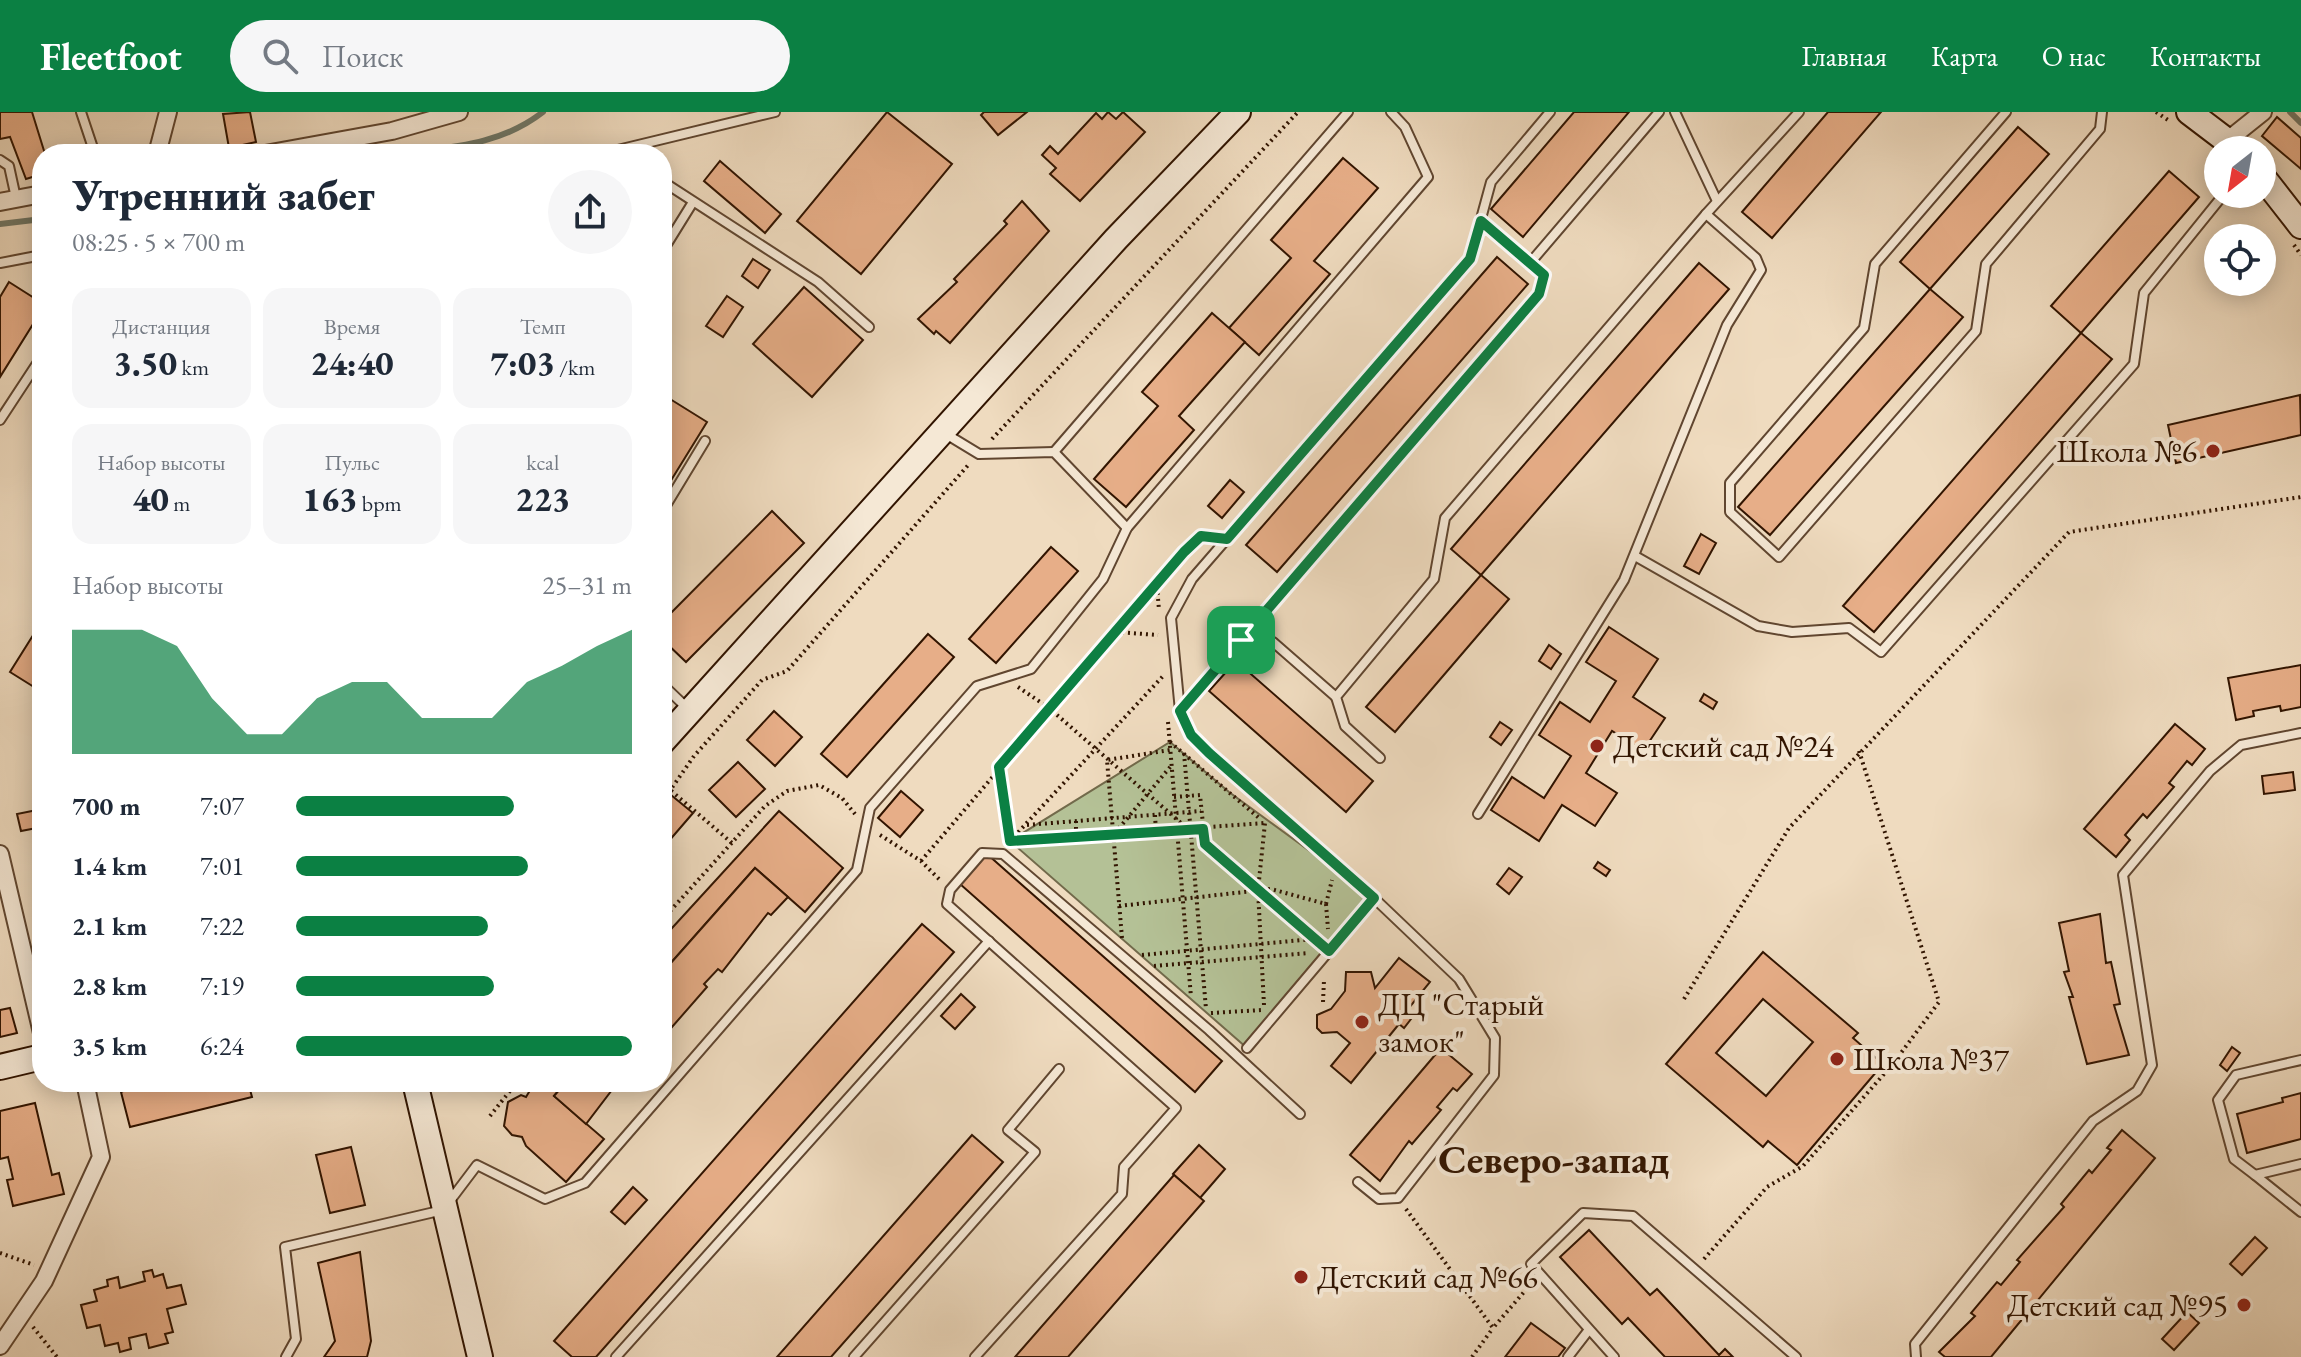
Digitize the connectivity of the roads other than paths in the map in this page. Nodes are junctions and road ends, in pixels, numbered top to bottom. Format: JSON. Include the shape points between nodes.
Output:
{"nodes":[{"id":1,"x":81,"y":112,"type":"edge"},
{"id":2,"x":168,"y":112,"type":"edge"},
{"id":3,"x":459,"y":112,"type":"edge"},
{"id":4,"x":775,"y":112,"type":"edge"},
{"id":5,"x":1238,"y":112,"type":"edge"},
{"id":6,"x":1348,"y":112,"type":"edge"},
{"id":7,"x":1391,"y":112,"type":"edge"},
{"id":8,"x":1550,"y":112,"type":"edge"},
{"id":9,"x":1659,"y":112,"type":"edge"},
{"id":10,"x":1675,"y":112,"type":"edge"},
{"id":11,"x":1799,"y":112,"type":"edge"},
{"id":12,"x":2006,"y":112,"type":"edge"},
{"id":13,"x":2102,"y":112,"type":"edge"},
{"id":14,"x":2189,"y":112,"type":"edge"},
{"id":15,"x":2263,"y":112,"type":"edge"},
{"id":16,"x":2222,"y":136,"type":"edge"},
{"id":17,"x":2242,"y":136,"type":"edge"},
{"id":18,"x":92,"y":144,"type":"edge"},
{"id":19,"x":160,"y":144,"type":"edge"},
{"id":20,"x":320,"y":144,"type":"edge"},
{"id":21,"x":649,"y":144,"type":"edge"},
{"id":22,"x":0,"y":160,"type":"edge"},
{"id":23,"x":672,"y":188,"type":"edge"},
{"id":24,"x":2276,"y":194,"type":"edge"},
{"id":25,"x":32,"y":196,"type":"edge"},
{"id":26,"x":8,"y":200,"type":"edge"},
{"id":27,"x":1717,"y":201,"type":"junction"},
{"id":28,"x":693,"y":202,"type":"junction"},
{"id":29,"x":2213,"y":208,"type":"edge"},
{"id":30,"x":1706,"y":214,"type":"junction"},
{"id":31,"x":1481,"y":221,"type":"junction"},
{"id":32,"x":2301,"y":226,"type":"edge"},
{"id":33,"x":672,"y":236,"type":"edge"},
{"id":34,"x":32,"y":257,"type":"edge"},
{"id":35,"x":0,"y":263,"type":"edge"},
{"id":36,"x":1530,"y":263,"type":"junction"},
{"id":37,"x":869,"y":327,"type":"dead end"},
{"id":38,"x":32,"y":371,"type":"edge"},
{"id":39,"x":0,"y":420,"type":"edge"},
{"id":40,"x":942,"y":432,"type":"junction"},
{"id":41,"x":705,"y":441,"type":"dead end"},
{"id":42,"x":1054,"y":452,"type":"junction"},
{"id":43,"x":672,"y":495,"type":"edge"},
{"id":44,"x":1127,"y":528,"type":"junction"},
{"id":45,"x":1635,"y":556,"type":"junction"},
{"id":46,"x":1241,"y":640,"type":"junction"},
{"id":47,"x":672,"y":694,"type":"edge"},
{"id":48,"x":1336,"y":697,"type":"junction"},
{"id":49,"x":1180,"y":711,"type":"junction"},
{"id":50,"x":690,"y":712,"type":"junction"},
{"id":51,"x":672,"y":731,"type":"edge"},
{"id":52,"x":2301,"y":733,"type":"edge"},
{"id":53,"x":1380,"y":758,"type":"dead end"},
{"id":54,"x":1478,"y":814,"type":"dead end"},
{"id":55,"x":0,"y":854,"type":"edge"},
{"id":56,"x":1374,"y":898,"type":"junction"},
{"id":57,"x":989,"y":941,"type":"junction"},
{"id":58,"x":32,"y":990,"type":"edge"},
{"id":59,"x":1247,"y":1048,"type":"dead end"},
{"id":60,"x":32,"y":1059,"type":"edge"},
{"id":61,"x":2301,"y":1060,"type":"edge"},
{"id":62,"x":0,"y":1067,"type":"edge"},
{"id":63,"x":1059,"y":1069,"type":"dead end"},
{"id":64,"x":672,"y":1083,"type":"edge"},
{"id":65,"x":87,"y":1092,"type":"edge"},
{"id":66,"x":417,"y":1092,"type":"edge"},
{"id":67,"x":664,"y":1092,"type":"edge"},
{"id":68,"x":1300,"y":1114,"type":"dead end"},
{"id":69,"x":2301,"y":1164,"type":"edge"},
{"id":70,"x":2255,"y":1175,"type":"junction"},
{"id":71,"x":1358,"y":1182,"type":"dead end"},
{"id":72,"x":443,"y":1210,"type":"junction"},
{"id":73,"x":2301,"y":1212,"type":"edge"},
{"id":74,"x":1588,"y":1331,"type":"junction"},
{"id":75,"x":0,"y":1346,"type":"edge"},
{"id":76,"x":286,"y":1357,"type":"edge"},
{"id":77,"x":480,"y":1357,"type":"edge"},
{"id":78,"x":616,"y":1357,"type":"edge"},
{"id":79,"x":854,"y":1357,"type":"edge"},
{"id":80,"x":975,"y":1357,"type":"edge"},
{"id":81,"x":1568,"y":1357,"type":"edge"},
{"id":82,"x":1614,"y":1357,"type":"edge"},
{"id":83,"x":1796,"y":1357,"type":"edge"},
{"id":84,"x":1916,"y":1357,"type":"edge"}],
"edges":[{"from":1,"to":18,"type":"lane"},
{"from":2,"to":19,"type":"street"},
{"from":3,"to":20,"type":"street"},
{"from":4,"to":21,"type":"lane"},
{"from":5,"to":40,"type":"main road"},
{"from":6,"to":42,"type":"lane"},
{"from":7,"to":44,"type":"lane","via":[[1405,127],[1428,177]]},
{"from":8,"to":31,"type":"lane","via":[[1491,182]]},
{"from":9,"to":36,"type":"lane"},
{"from":10,"to":27,"type":"lane"},
{"from":11,"to":27,"type":"lane"},
{"from":12,"to":13,"type":"lane","via":[[1875,264],[1864,328],[1730,483],[1730,512],[1779,557],[1976,331],[1986,264],[2100,129]]},
{"from":14,"to":16,"type":"main road"},
{"from":15,"to":17,"type":"street"},
{"from":22,"to":26,"type":"lane","via":[[9,166]]},
{"from":23,"to":28,"type":"lane"},
{"from":24,"to":32,"type":"main road"},
{"from":25,"to":26,"type":"street"},
{"from":27,"to":30,"type":"lane"},
{"from":28,"to":33,"type":"lane"},
{"from":28,"to":37,"type":"lane","via":[[818,282]]},
{"from":29,"to":45,"type":"lane","via":[[2144,293],[2134,364],[1881,652],[1849,628],[1792,632],[1758,626]]},
{"from":30,"to":45,"type":"lane","via":[[1756,258],[1761,270],[1727,325]]},
{"from":30,"to":48,"type":"lane","via":[[1445,518],[1434,579]]},
{"from":31,"to":36,"type":"lane"},
{"from":31,"to":49,"type":"lane","via":[[1470,259],[1192,579],[1171,618]]},
{"from":34,"to":35,"type":"lane"},
{"from":36,"to":46,"type":"lane","via":[[1544,275],[1539,294]]},
{"from":38,"to":39,"type":"lane"},
{"from":40,"to":42,"type":"lane","via":[[979,454]]},
{"from":40,"to":50,"type":"main road"},
{"from":41,"to":43,"type":"lane"},
{"from":42,"to":44,"type":"lane"},
{"from":44,"to":64,"type":"lane","via":[[1103,579],[1031,669],[977,686],[870,808],[857,870]]},
{"from":45,"to":54,"type":"lane"},
{"from":46,"to":48,"type":"lane","via":[[1273,642]]},
{"from":46,"to":49,"type":"lane"},
{"from":47,"to":50,"type":"lane"},
{"from":48,"to":53,"type":"lane","via":[[1345,726]]},
{"from":49,"to":56,"type":"lane","via":[[1191,735],[1209,753]]},
{"from":50,"to":51,"type":"main road"},
{"from":52,"to":84,"type":"lane","via":[[2241,745],[2210,771],[2123,875],[2152,1065],[2137,1091],[2093,1121],[1915,1344]]},
{"from":55,"to":58,"type":"street"},
{"from":56,"to":59,"type":"lane"},
{"from":56,"to":71,"type":"lane","via":[[1459,979],[1495,1038],[1494,1075],[1398,1198],[1379,1199]]},
{"from":57,"to":68,"type":"lane","via":[[947,904],[950,890],[982,853],[1003,854]]},
{"from":57,"to":78,"type":"lane"},
{"from":57,"to":80,"type":"lane","via":[[1176,1108],[1124,1167],[1122,1194]]},
{"from":60,"to":62,"type":"main road"},
{"from":61,"to":70,"type":"lane","via":[[2236,1075],[2218,1100],[2234,1159]]},
{"from":63,"to":79,"type":"lane","via":[[1008,1130],[1035,1152]]},
{"from":65,"to":75,"type":"street","via":[[101,1157],[80,1209]]},
{"from":66,"to":72,"type":"main road"},
{"from":67,"to":72,"type":"lane","via":[[585,1183],[545,1199],[477,1165]]},
{"from":69,"to":70,"type":"lane"},
{"from":70,"to":73,"type":"lane"},
{"from":72,"to":76,"type":"lane","via":[[285,1247],[296,1339]]},
{"from":72,"to":77,"type":"main road"},
{"from":74,"to":81,"type":"lane"},
{"from":74,"to":82,"type":"lane"},
{"from":74,"to":83,"type":"lane","via":[[1531,1264],[1583,1213],[1633,1216]]}]}
